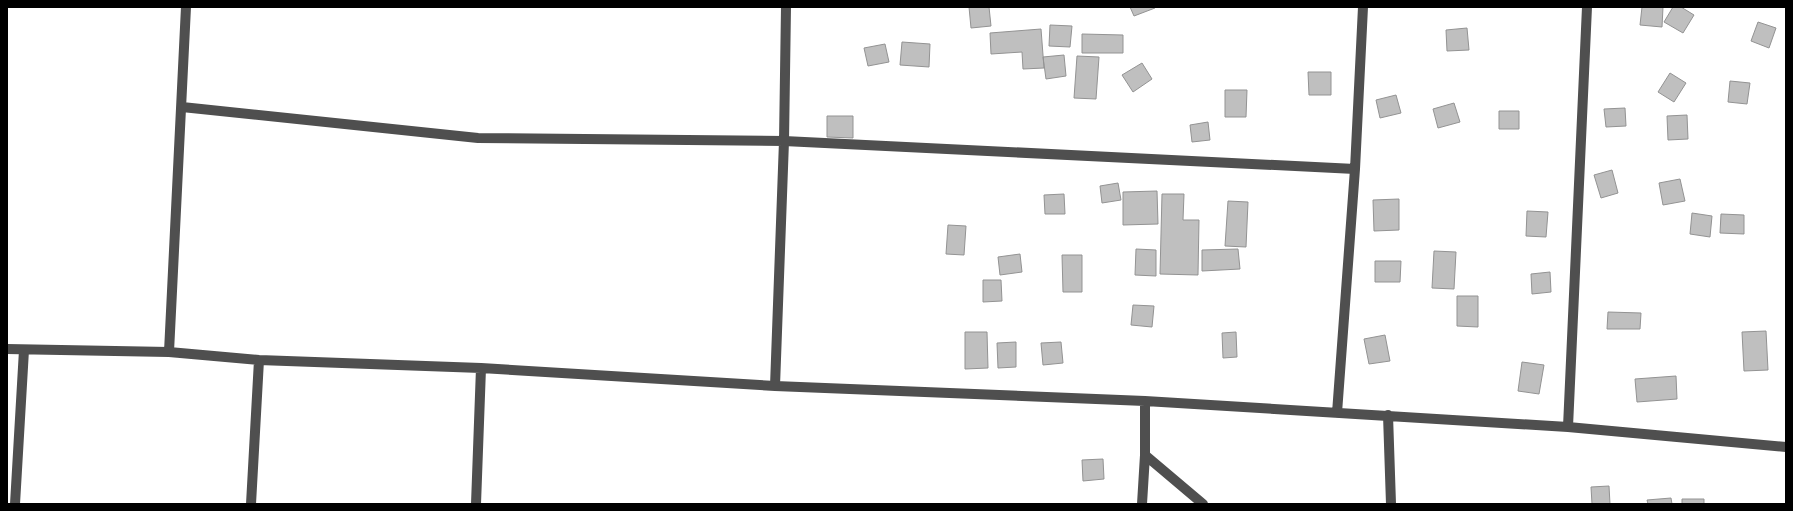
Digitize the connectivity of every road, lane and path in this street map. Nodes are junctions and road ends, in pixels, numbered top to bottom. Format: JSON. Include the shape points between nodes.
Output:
{"nodes":[{"id":1,"x":186,"y":7,"type":"edge"},
{"id":2,"x":786,"y":7,"type":"edge"},
{"id":3,"x":1363,"y":7,"type":"edge"},
{"id":4,"x":1587,"y":7,"type":"edge"},
{"id":5,"x":182,"y":108,"type":"junction"},
{"id":6,"x":784,"y":141,"type":"junction"},
{"id":7,"x":1355,"y":169,"type":"junction"},
{"id":8,"x":7,"y":349,"type":"edge"},
{"id":9,"x":24,"y":350,"type":"junction"},
{"id":10,"x":169,"y":352,"type":"junction"},
{"id":11,"x":259,"y":360,"type":"junction"},
{"id":12,"x":481,"y":368,"type":"junction"},
{"id":13,"x":775,"y":386,"type":"junction"},
{"id":14,"x":1145,"y":401,"type":"junction"},
{"id":15,"x":1337,"y":413,"type":"junction"},
{"id":16,"x":1388,"y":415,"type":"junction"},
{"id":17,"x":1568,"y":427,"type":"junction"},
{"id":18,"x":1786,"y":447,"type":"edge"},
{"id":19,"x":1145,"y":455,"type":"junction"},
{"id":20,"x":15,"y":504,"type":"edge"},
{"id":21,"x":251,"y":504,"type":"edge"},
{"id":22,"x":476,"y":504,"type":"edge"},
{"id":23,"x":1142,"y":504,"type":"edge"},
{"id":24,"x":1203,"y":504,"type":"edge"},
{"id":25,"x":1392,"y":504,"type":"edge"}],
"edges":[{"from":1,"to":5,"type":"street"},
{"from":2,"to":6,"type":"street"},
{"from":3,"to":7,"type":"street"},
{"from":4,"to":17,"type":"street"},
{"from":5,"to":6,"type":"street","via":[[478,138]]},
{"from":5,"to":10,"type":"street"},
{"from":6,"to":7,"type":"street"},
{"from":6,"to":13,"type":"street"},
{"from":7,"to":15,"type":"street"},
{"from":8,"to":9,"type":"street"},
{"from":9,"to":10,"type":"street"},
{"from":9,"to":20,"type":"street"},
{"from":10,"to":11,"type":"street"},
{"from":11,"to":12,"type":"street"},
{"from":11,"to":21,"type":"street"},
{"from":12,"to":13,"type":"street"},
{"from":12,"to":22,"type":"street"},
{"from":13,"to":14,"type":"street"},
{"from":14,"to":15,"type":"street"},
{"from":14,"to":19,"type":"street"},
{"from":15,"to":16,"type":"street"},
{"from":16,"to":17,"type":"street"},
{"from":16,"to":25,"type":"street"},
{"from":17,"to":18,"type":"street"},
{"from":19,"to":23,"type":"street"},
{"from":19,"to":24,"type":"street"}]}
